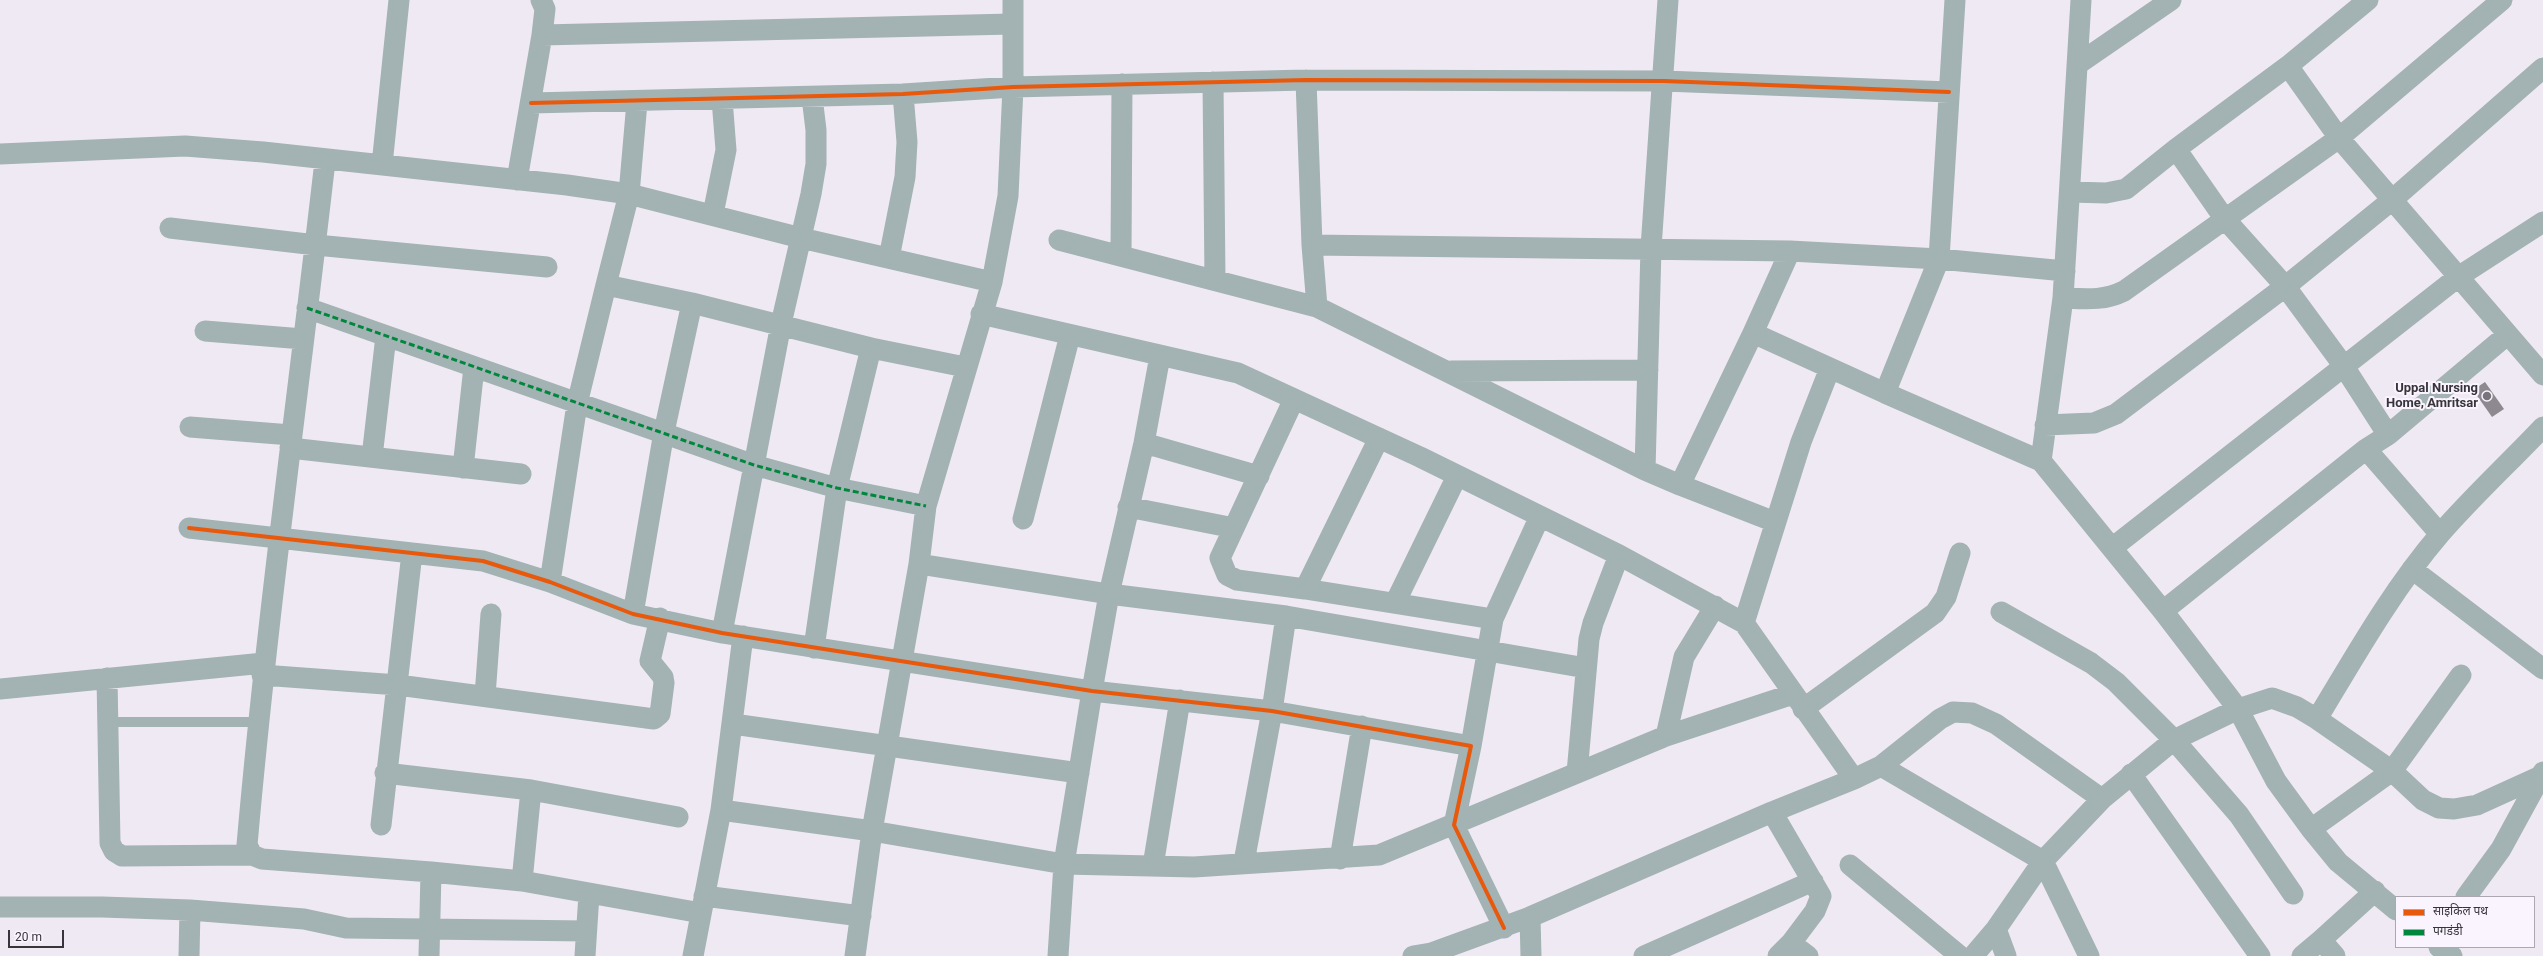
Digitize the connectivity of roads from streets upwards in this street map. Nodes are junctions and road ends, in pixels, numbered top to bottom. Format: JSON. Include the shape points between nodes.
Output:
{"nodes":[{"id":1,"x":399,"y":0,"type":"edge"},
{"id":2,"x":541,"y":0,"type":"edge"},
{"id":3,"x":1013,"y":0,"type":"edge"},
{"id":4,"x":1668,"y":0,"type":"edge"},
{"id":5,"x":1955,"y":0,"type":"edge"},
{"id":6,"x":2081,"y":0,"type":"edge"},
{"id":7,"x":2171,"y":0,"type":"edge"},
{"id":8,"x":2368,"y":0,"type":"edge"},
{"id":9,"x":2502,"y":0,"type":"edge"},
{"id":10,"x":1012,"y":24,"type":"junction"},
{"id":11,"x":542,"y":35,"type":"junction"},
{"id":12,"x":2078,"y":64,"type":"junction"},
{"id":13,"x":2288,"y":66,"type":"junction"},
{"id":14,"x":2543,"y":68,"type":"edge"},
{"id":15,"x":1306,"y":80,"type":"junction"},
{"id":16,"x":1664,"y":81,"type":"junction"},
{"id":17,"x":1213,"y":82,"type":"junction"},
{"id":18,"x":1122,"y":84,"type":"junction"},
{"id":19,"x":1013,"y":87,"type":"junction"},
{"id":20,"x":1949,"y":92,"type":"junction"},
{"id":21,"x":903,"y":94,"type":"junction"},
{"id":22,"x":812,"y":97,"type":"junction"},
{"id":23,"x":722,"y":99,"type":"junction"},
{"id":24,"x":637,"y":102,"type":"junction"},
{"id":25,"x":530,"y":103,"type":"junction"},
{"id":26,"x":2339,"y":138,"type":"junction"},
{"id":27,"x":2176,"y":149,"type":"junction"},
{"id":28,"x":0,"y":154,"type":"edge"},
{"id":29,"x":325,"y":160,"type":"junction"},
{"id":30,"x":382,"y":164,"type":"junction"},
{"id":31,"x":517,"y":180,"type":"junction"},
{"id":32,"x":2071,"y":192,"type":"junction"},
{"id":33,"x":629,"y":194,"type":"junction"},
{"id":34,"x":2392,"y":200,"type":"junction"},
{"id":35,"x":713,"y":214,"type":"junction"},
{"id":36,"x":2224,"y":218,"type":"junction"},
{"id":37,"x":2543,"y":222,"type":"edge"},
{"id":38,"x":170,"y":228,"type":"dead end"},
{"id":39,"x":801,"y":238,"type":"junction"},
{"id":40,"x":1059,"y":240,"type":"dead end"},
{"id":41,"x":316,"y":245,"type":"junction"},
{"id":42,"x":1312,"y":245,"type":"junction"},
{"id":43,"x":1651,"y":248,"type":"junction"},
{"id":44,"x":1790,"y":251,"type":"junction"},
{"id":45,"x":1121,"y":256,"type":"junction"},
{"id":46,"x":889,"y":258,"type":"junction"},
{"id":47,"x":1939,"y":259,"type":"junction"},
{"id":48,"x":547,"y":267,"type":"dead end"},
{"id":49,"x":2065,"y":270,"type":"junction"},
{"id":50,"x":2458,"y":277,"type":"junction"},
{"id":51,"x":1215,"y":280,"type":"junction"},
{"id":52,"x":992,"y":282,"type":"junction"},
{"id":53,"x":606,"y":285,"type":"junction"},
{"id":54,"x":2285,"y":286,"type":"junction"},
{"id":55,"x":2063,"y":298,"type":"junction"},
{"id":56,"x":692,"y":303,"type":"junction"},
{"id":57,"x":1316,"y":307,"type":"junction"},
{"id":58,"x":306,"y":308,"type":"junction"},
{"id":59,"x":981,"y":314,"type":"junction"},
{"id":60,"x":781,"y":324,"type":"junction"},
{"id":61,"x":205,"y":330,"type":"dead end"},
{"id":62,"x":1753,"y":333,"type":"junction"},
{"id":63,"x":1070,"y":335,"type":"junction"},
{"id":64,"x":2508,"y":335,"type":"junction"},
{"id":65,"x":386,"y":336,"type":"junction"},
{"id":66,"x":303,"y":339,"type":"junction"},
{"id":67,"x":871,"y":348,"type":"junction"},
{"id":68,"x":1160,"y":356,"type":"junction"},
{"id":69,"x":2343,"y":365,"type":"junction"},
{"id":70,"x":474,"y":367,"type":"junction"},
{"id":71,"x":965,"y":367,"type":"junction"},
{"id":72,"x":1830,"y":368,"type":"junction"},
{"id":73,"x":1648,"y":370,"type":"junction"},
{"id":74,"x":1446,"y":371,"type":"junction"},
{"id":75,"x":2543,"y":375,"type":"edge"},
{"id":76,"x":1885,"y":393,"type":"junction"},
{"id":77,"x":1294,"y":399,"type":"junction"},
{"id":78,"x":577,"y":404,"type":"junction"},
{"id":79,"x":2045,"y":425,"type":"junction"},
{"id":80,"x":190,"y":427,"type":"dead end"},
{"id":81,"x":2543,"y":427,"type":"edge"},
{"id":82,"x":664,"y":432,"type":"junction"},
{"id":83,"x":2388,"y":435,"type":"junction"},
{"id":84,"x":1379,"y":438,"type":"junction"},
{"id":85,"x":291,"y":441,"type":"junction"},
{"id":86,"x":1144,"y":443,"type":"junction"},
{"id":87,"x":2366,"y":449,"type":"junction"},
{"id":88,"x":372,"y":457,"type":"junction"},
{"id":89,"x":2041,"y":461,"type":"junction"},
{"id":90,"x":754,"y":465,"type":"junction"},
{"id":91,"x":463,"y":468,"type":"junction"},
{"id":92,"x":1645,"y":470,"type":"junction"},
{"id":93,"x":521,"y":474,"type":"dead end"},
{"id":94,"x":1259,"y":476,"type":"junction"},
{"id":95,"x":1457,"y":476,"type":"junction"},
{"id":96,"x":1680,"y":485,"type":"junction"},
{"id":97,"x":837,"y":488,"type":"junction"},
{"id":98,"x":926,"y":506,"type":"junction"},
{"id":99,"x":1128,"y":507,"type":"junction"},
{"id":100,"x":1540,"y":516,"type":"junction"},
{"id":101,"x":1024,"y":519,"type":"dead end"},
{"id":102,"x":1774,"y":522,"type":"junction"},
{"id":103,"x":189,"y":528,"type":"dead end"},
{"id":104,"x":1234,"y":528,"type":"junction"},
{"id":105,"x":2440,"y":534,"type":"junction"},
{"id":106,"x":280,"y":539,"type":"junction"},
{"id":107,"x":2112,"y":548,"type":"junction"},
{"id":108,"x":412,"y":553,"type":"junction"},
{"id":109,"x":1960,"y":553,"type":"dead end"},
{"id":110,"x":1619,"y":555,"type":"junction"},
{"id":111,"x":919,"y":564,"type":"junction"},
{"id":112,"x":2412,"y":569,"type":"junction"},
{"id":113,"x":550,"y":582,"type":"junction"},
{"id":114,"x":1304,"y":589,"type":"junction"},
{"id":115,"x":1109,"y":594,"type":"junction"},
{"id":116,"x":1395,"y":603,"type":"junction"},
{"id":117,"x":1715,"y":606,"type":"junction"},
{"id":118,"x":2163,"y":611,"type":"junction"},
{"id":119,"x":2001,"y":612,"type":"dead end"},
{"id":120,"x":491,"y":614,"type":"dead end"},
{"id":121,"x":633,"y":614,"type":"junction"},
{"id":122,"x":1286,"y":616,"type":"junction"},
{"id":123,"x":660,"y":618,"type":"junction"},
{"id":124,"x":1493,"y":619,"type":"junction"},
{"id":125,"x":1744,"y":623,"type":"junction"},
{"id":126,"x":722,"y":633,"type":"junction"},
{"id":127,"x":742,"y":636,"type":"junction"},
{"id":128,"x":814,"y":648,"type":"junction"},
{"id":129,"x":1489,"y":650,"type":"junction"},
{"id":130,"x":903,"y":660,"type":"junction"},
{"id":131,"x":1586,"y":668,"type":"junction"},
{"id":132,"x":263,"y":669,"type":"junction"},
{"id":133,"x":2543,"y":669,"type":"edge"},
{"id":134,"x":2461,"y":675,"type":"dead end"},
{"id":135,"x":107,"y":678,"type":"junction"},
{"id":136,"x":398,"y":685,"type":"junction"},
{"id":137,"x":0,"y":689,"type":"edge"},
{"id":138,"x":1092,"y":691,"type":"junction"},
{"id":139,"x":485,"y":696,"type":"junction"},
{"id":140,"x":1180,"y":700,"type":"junction"},
{"id":141,"x":1798,"y":701,"type":"junction"},
{"id":142,"x":2238,"y":709,"type":"junction"},
{"id":143,"x":1272,"y":711,"type":"junction"},
{"id":144,"x":2317,"y":719,"type":"junction"},
{"id":145,"x":733,"y":724,"type":"junction"},
{"id":146,"x":1362,"y":726,"type":"junction"},
{"id":147,"x":1666,"y":736,"type":"junction"},
{"id":148,"x":2174,"y":740,"type":"junction"},
{"id":149,"x":1471,"y":746,"type":"junction"},
{"id":150,"x":887,"y":747,"type":"junction"},
{"id":151,"x":1881,"y":766,"type":"junction"},
{"id":152,"x":2392,"y":772,"type":"junction"},
{"id":153,"x":385,"y":773,"type":"junction"},
{"id":154,"x":1079,"y":773,"type":"junction"},
{"id":155,"x":1577,"y":773,"type":"junction"},
{"id":156,"x":2131,"y":774,"type":"junction"},
{"id":157,"x":2542,"y":774,"type":"edge"},
{"id":158,"x":1854,"y":779,"type":"junction"},
{"id":159,"x":531,"y":790,"type":"junction"},
{"id":160,"x":2102,"y":799,"type":"junction"},
{"id":161,"x":720,"y":810,"type":"junction"},
{"id":162,"x":1772,"y":812,"type":"junction"},
{"id":163,"x":678,"y":817,"type":"dead end"},
{"id":164,"x":1454,"y":824,"type":"junction"},
{"id":165,"x":381,"y":825,"type":"dead end"},
{"id":166,"x":2311,"y":829,"type":"junction"},
{"id":167,"x":872,"y":831,"type":"junction"},
{"id":168,"x":252,"y":855,"type":"junction"},
{"id":169,"x":1340,"y":859,"type":"junction"},
{"id":170,"x":1244,"y":862,"type":"junction"},
{"id":171,"x":2043,"y":862,"type":"junction"},
{"id":172,"x":1064,"y":864,"type":"junction"},
{"id":173,"x":1850,"y":865,"type":"dead end"},
{"id":174,"x":1154,"y":866,"type":"junction"},
{"id":175,"x":430,"y":872,"type":"junction"},
{"id":176,"x":522,"y":881,"type":"junction"},
{"id":177,"x":1812,"y":881,"type":"junction"},
{"id":178,"x":2375,"y":891,"type":"junction"},
{"id":179,"x":589,"y":894,"type":"junction"},
{"id":180,"x":2293,"y":894,"type":"dead end"},
{"id":181,"x":2467,"y":896,"type":"edge"},
{"id":182,"x":702,"y":905,"type":"junction"},
{"id":183,"x":0,"y":907,"type":"edge"},
{"id":184,"x":2395,"y":909,"type":"edge"},
{"id":185,"x":190,"y":910,"type":"junction"},
{"id":186,"x":861,"y":916,"type":"junction"},
{"id":187,"x":1530,"y":917,"type":"junction"},
{"id":188,"x":430,"y":928,"type":"junction"},
{"id":189,"x":1504,"y":928,"type":"junction"},
{"id":190,"x":1996,"y":929,"type":"junction"},
{"id":191,"x":586,"y":931,"type":"junction"},
{"id":192,"x":2321,"y":940,"type":"junction"},
{"id":193,"x":2440,"y":948,"type":"edge"},
{"id":194,"x":1783,"y":952,"type":"edge"},
{"id":195,"x":1425,"y":955,"type":"edge"},
{"id":196,"x":189,"y":956,"type":"edge"},
{"id":197,"x":429,"y":956,"type":"edge"},
{"id":198,"x":585,"y":956,"type":"edge"},
{"id":199,"x":693,"y":956,"type":"edge"},
{"id":200,"x":855,"y":956,"type":"edge"},
{"id":201,"x":1058,"y":956,"type":"edge"},
{"id":202,"x":1531,"y":956,"type":"edge"},
{"id":203,"x":1644,"y":956,"type":"edge"},
{"id":204,"x":1808,"y":956,"type":"edge"},
{"id":205,"x":1960,"y":956,"type":"edge"},
{"id":206,"x":1973,"y":956,"type":"edge"},
{"id":207,"x":2006,"y":956,"type":"edge"},
{"id":208,"x":2089,"y":956,"type":"edge"},
{"id":209,"x":2260,"y":956,"type":"edge"},
{"id":210,"x":2302,"y":956,"type":"edge"},
{"id":211,"x":2335,"y":956,"type":"edge"},
{"id":212,"x":2452,"y":956,"type":"edge"}],
"edges":[{"from":1,"to":30,"type":"street"},
{"from":2,"to":11,"type":"street","via":[[545,9]]},
{"from":3,"to":10,"type":"street"},
{"from":4,"to":16,"type":"street"},
{"from":5,"to":20,"type":"street"},
{"from":6,"to":12,"type":"street"},
{"from":7,"to":12,"type":"street"},
{"from":8,"to":13,"type":"street"},
{"from":9,"to":26,"type":"street"},
{"from":10,"to":11,"type":"street"},
{"from":10,"to":19,"type":"street"},
{"from":11,"to":25,"type":"street"},
{"from":12,"to":32,"type":"street"},
{"from":13,"to":26,"type":"street"},
{"from":13,"to":27,"type":"street"},
{"from":14,"to":34,"type":"street"},
{"from":15,"to":16,"type":"street"},
{"from":15,"to":17,"type":"street"},
{"from":15,"to":42,"type":"street"},
{"from":16,"to":20,"type":"street"},
{"from":16,"to":43,"type":"street"},
{"from":17,"to":18,"type":"street"},
{"from":17,"to":51,"type":"street"},
{"from":18,"to":19,"type":"street"},
{"from":18,"to":45,"type":"street"},
{"from":19,"to":21,"type":"street"},
{"from":19,"to":52,"type":"street","via":[[1008,196]]},
{"from":20,"to":47,"type":"street"},
{"from":21,"to":22,"type":"street"},
{"from":21,"to":46,"type":"street","via":[[907,142],[905,177]]},
{"from":22,"to":23,"type":"street"},
{"from":22,"to":39,"type":"street","via":[[816,130],[816,164]]},
{"from":23,"to":24,"type":"street"},
{"from":23,"to":35,"type":"street","via":[[726,150]]},
{"from":24,"to":25,"type":"street"},
{"from":24,"to":33,"type":"street"},
{"from":25,"to":31,"type":"street"},
{"from":26,"to":34,"type":"street"},
{"from":26,"to":36,"type":"street"},
{"from":27,"to":32,"type":"street","via":[[2126,189],[2106,193]]},
{"from":27,"to":36,"type":"street"},
{"from":28,"to":29,"type":"street","via":[[185,146]]},
{"from":29,"to":30,"type":"street"},
{"from":29,"to":41,"type":"street"},
{"from":30,"to":31,"type":"street"},
{"from":31,"to":33,"type":"street"},
{"from":32,"to":49,"type":"street"},
{"from":33,"to":35,"type":"street"},
{"from":33,"to":53,"type":"street"},
{"from":34,"to":50,"type":"street"},
{"from":34,"to":54,"type":"street"},
{"from":35,"to":39,"type":"street"},
{"from":36,"to":54,"type":"street"},
{"from":36,"to":55,"type":"street","via":[[2124,291],[2099,300]]},
{"from":37,"to":50,"type":"street"},
{"from":38,"to":41,"type":"street"},
{"from":39,"to":46,"type":"street"},
{"from":39,"to":60,"type":"street"},
{"from":40,"to":45,"type":"street"},
{"from":41,"to":48,"type":"street"},
{"from":41,"to":58,"type":"street"},
{"from":42,"to":43,"type":"street"},
{"from":42,"to":57,"type":"street"},
{"from":43,"to":44,"type":"street"},
{"from":43,"to":73,"type":"street"},
{"from":44,"to":47,"type":"street"},
{"from":44,"to":62,"type":"street"},
{"from":45,"to":51,"type":"street"},
{"from":46,"to":52,"type":"street"},
{"from":47,"to":49,"type":"street"},
{"from":47,"to":76,"type":"street"},
{"from":49,"to":55,"type":"street"},
{"from":50,"to":64,"type":"street"},
{"from":50,"to":69,"type":"street"},
{"from":51,"to":57,"type":"street"},
{"from":52,"to":59,"type":"street"},
{"from":53,"to":56,"type":"street"},
{"from":53,"to":78,"type":"street"},
{"from":54,"to":69,"type":"street"},
{"from":54,"to":79,"type":"street","via":[[2112,416],[2094,423]]},
{"from":55,"to":79,"type":"street"},
{"from":56,"to":60,"type":"street"},
{"from":56,"to":82,"type":"street"},
{"from":57,"to":74,"type":"street"},
{"from":58,"to":65,"type":"street"},
{"from":58,"to":66,"type":"street"},
{"from":59,"to":63,"type":"street"},
{"from":59,"to":71,"type":"street"},
{"from":60,"to":67,"type":"street"},
{"from":60,"to":90,"type":"street"},
{"from":61,"to":66,"type":"street"},
{"from":62,"to":72,"type":"street"},
{"from":62,"to":96,"type":"street"},
{"from":63,"to":68,"type":"street"},
{"from":63,"to":101,"type":"street"},
{"from":64,"to":75,"type":"street"},
{"from":64,"to":83,"type":"street"},
{"from":65,"to":70,"type":"street"},
{"from":65,"to":88,"type":"street"},
{"from":66,"to":85,"type":"street"},
{"from":67,"to":71,"type":"street"},
{"from":67,"to":97,"type":"street"},
{"from":68,"to":77,"type":"street","via":[[1238,373]]},
{"from":68,"to":86,"type":"street"},
{"from":69,"to":83,"type":"street"},
{"from":69,"to":107,"type":"street"},
{"from":70,"to":78,"type":"street"},
{"from":70,"to":91,"type":"street"},
{"from":71,"to":98,"type":"street"},
{"from":72,"to":76,"type":"street"},
{"from":72,"to":102,"type":"street"},
{"from":73,"to":74,"type":"street"},
{"from":73,"to":92,"type":"street"},
{"from":74,"to":92,"type":"street"},
{"from":76,"to":89,"type":"street"},
{"from":77,"to":84,"type":"street"},
{"from":77,"to":94,"type":"street"},
{"from":78,"to":82,"type":"street"},
{"from":78,"to":113,"type":"street"},
{"from":79,"to":89,"type":"street"},
{"from":80,"to":85,"type":"street"},
{"from":81,"to":105,"type":"street"},
{"from":82,"to":90,"type":"street"},
{"from":82,"to":121,"type":"street"},
{"from":83,"to":87,"type":"street"},
{"from":84,"to":95,"type":"street"},
{"from":84,"to":114,"type":"street"},
{"from":85,"to":88,"type":"street"},
{"from":85,"to":106,"type":"street"},
{"from":86,"to":94,"type":"street"},
{"from":86,"to":99,"type":"street"},
{"from":87,"to":105,"type":"street"},
{"from":87,"to":118,"type":"street"},
{"from":88,"to":91,"type":"street"},
{"from":89,"to":107,"type":"street"},
{"from":90,"to":97,"type":"street"},
{"from":90,"to":126,"type":"street"},
{"from":91,"to":93,"type":"street"},
{"from":92,"to":96,"type":"street"},
{"from":94,"to":104,"type":"street"},
{"from":95,"to":100,"type":"street"},
{"from":95,"to":116,"type":"street"},
{"from":96,"to":102,"type":"street"},
{"from":97,"to":98,"type":"street"},
{"from":97,"to":128,"type":"street"},
{"from":98,"to":111,"type":"street"},
{"from":99,"to":104,"type":"street"},
{"from":99,"to":115,"type":"street"},
{"from":100,"to":110,"type":"street"},
{"from":100,"to":124,"type":"street"},
{"from":102,"to":125,"type":"street"},
{"from":103,"to":106,"type":"street"},
{"from":104,"to":114,"type":"street","via":[[1220,558],[1227,575],[1237,580]]},
{"from":105,"to":112,"type":"street"},
{"from":106,"to":108,"type":"street"},
{"from":106,"to":132,"type":"street"},
{"from":107,"to":118,"type":"street"},
{"from":108,"to":113,"type":"street","via":[[483,561]]},
{"from":108,"to":136,"type":"street"},
{"from":109,"to":141,"type":"street","via":[[1946,597],[1935,613]]},
{"from":110,"to":117,"type":"street"},
{"from":110,"to":131,"type":"street","via":[[1593,623]]},
{"from":111,"to":115,"type":"street"},
{"from":111,"to":130,"type":"street"},
{"from":112,"to":133,"type":"street"},
{"from":112,"to":144,"type":"street"},
{"from":113,"to":121,"type":"street"},
{"from":114,"to":116,"type":"street"},
{"from":115,"to":122,"type":"street"},
{"from":115,"to":138,"type":"street"},
{"from":116,"to":124,"type":"street"},
{"from":117,"to":125,"type":"street"},
{"from":117,"to":147,"type":"street","via":[[1684,657]]},
{"from":118,"to":142,"type":"street"},
{"from":119,"to":148,"type":"street","via":[[2090,663],[2116,682]]},
{"from":120,"to":139,"type":"street"},
{"from":121,"to":123,"type":"street"},
{"from":122,"to":129,"type":"street"},
{"from":122,"to":143,"type":"street"},
{"from":123,"to":126,"type":"street"},
{"from":123,"to":139,"type":"street","via":[[650,661],[663,677],[664,683],[660,714],[654,719]]},
{"from":124,"to":129,"type":"street"},
{"from":125,"to":141,"type":"street"},
{"from":126,"to":127,"type":"street"},
{"from":127,"to":128,"type":"street"},
{"from":127,"to":145,"type":"street"},
{"from":128,"to":130,"type":"street"},
{"from":129,"to":131,"type":"street"},
{"from":129,"to":149,"type":"street"},
{"from":130,"to":138,"type":"street"},
{"from":130,"to":150,"type":"street"},
{"from":131,"to":155,"type":"street"},
{"from":132,"to":135,"type":"street"},
{"from":132,"to":136,"type":"street"},
{"from":132,"to":168,"type":"street","via":[[247,845]]},
{"from":134,"to":152,"type":"street"},
{"from":135,"to":137,"type":"street"},
{"from":135,"to":168,"type":"street","via":[[110,843],[114,851],[122,856]]},
{"from":136,"to":139,"type":"street"},
{"from":136,"to":153,"type":"street"},
{"from":138,"to":140,"type":"street"},
{"from":138,"to":154,"type":"street"},
{"from":140,"to":143,"type":"street"},
{"from":140,"to":174,"type":"street"},
{"from":141,"to":147,"type":"street"},
{"from":141,"to":158,"type":"street"},
{"from":142,"to":144,"type":"street","via":[[2272,698],[2297,707]]},
{"from":142,"to":148,"type":"street"},
{"from":142,"to":166,"type":"street","via":[[2276,781]]},
{"from":143,"to":146,"type":"street"},
{"from":143,"to":170,"type":"street"},
{"from":144,"to":152,"type":"street"},
{"from":145,"to":150,"type":"street"},
{"from":145,"to":161,"type":"street"},
{"from":146,"to":149,"type":"street"},
{"from":146,"to":169,"type":"street"},
{"from":147,"to":155,"type":"street"},
{"from":148,"to":156,"type":"street"},
{"from":148,"to":180,"type":"street","via":[[2239,815]]},
{"from":149,"to":164,"type":"street"},
{"from":150,"to":154,"type":"street"},
{"from":150,"to":167,"type":"street"},
{"from":151,"to":158,"type":"street"},
{"from":151,"to":160,"type":"street","via":[[1940,719],[1953,712],[1972,713],[1996,724]]},
{"from":151,"to":171,"type":"street"},
{"from":152,"to":157,"type":"street","via":[[2423,800],[2439,808],[2454,809],[2477,805]]},
{"from":152,"to":166,"type":"street"},
{"from":153,"to":159,"type":"street"},
{"from":153,"to":165,"type":"street"},
{"from":154,"to":172,"type":"street"},
{"from":155,"to":164,"type":"street"},
{"from":156,"to":160,"type":"street"},
{"from":156,"to":209,"type":"street"},
{"from":157,"to":181,"type":"street","via":[[2502,849]]},
{"from":158,"to":162,"type":"street"},
{"from":159,"to":163,"type":"street"},
{"from":159,"to":176,"type":"street"},
{"from":160,"to":171,"type":"street"},
{"from":161,"to":167,"type":"street"},
{"from":161,"to":182,"type":"street"},
{"from":162,"to":177,"type":"street"},
{"from":162,"to":187,"type":"street"},
{"from":164,"to":169,"type":"street","via":[[1379,855]]},
{"from":164,"to":189,"type":"street"},
{"from":166,"to":178,"type":"street","via":[[2338,862]]},
{"from":167,"to":172,"type":"street"},
{"from":167,"to":186,"type":"street"},
{"from":168,"to":175,"type":"street","via":[[262,859]]},
{"from":169,"to":170,"type":"street"},
{"from":170,"to":174,"type":"street","via":[[1194,867]]},
{"from":171,"to":190,"type":"street"},
{"from":171,"to":208,"type":"street"},
{"from":172,"to":174,"type":"street"},
{"from":172,"to":201,"type":"street"},
{"from":173,"to":205,"type":"street"},
{"from":175,"to":176,"type":"street"},
{"from":175,"to":188,"type":"street"},
{"from":176,"to":179,"type":"street"},
{"from":177,"to":194,"type":"street","via":[[1821,896],[1820,902]]},
{"from":177,"to":203,"type":"street"},
{"from":178,"to":184,"type":"street"},
{"from":178,"to":192,"type":"street"},
{"from":179,"to":182,"type":"street"},
{"from":179,"to":191,"type":"street"},
{"from":182,"to":186,"type":"street"},
{"from":182,"to":199,"type":"street"},
{"from":183,"to":185,"type":"street"},
{"from":185,"to":188,"type":"street","via":[[304,919],[346,928]]},
{"from":185,"to":196,"type":"street"},
{"from":186,"to":200,"type":"street"},
{"from":187,"to":189,"type":"street"},
{"from":187,"to":202,"type":"street"},
{"from":188,"to":191,"type":"street"},
{"from":188,"to":197,"type":"street"},
{"from":189,"to":195,"type":"street"},
{"from":190,"to":206,"type":"street"},
{"from":190,"to":207,"type":"street"},
{"from":191,"to":198,"type":"street"},
{"from":192,"to":210,"type":"street"},
{"from":192,"to":211,"type":"street"},
{"from":193,"to":212,"type":"street"},
{"from":194,"to":204,"type":"street"}]}
